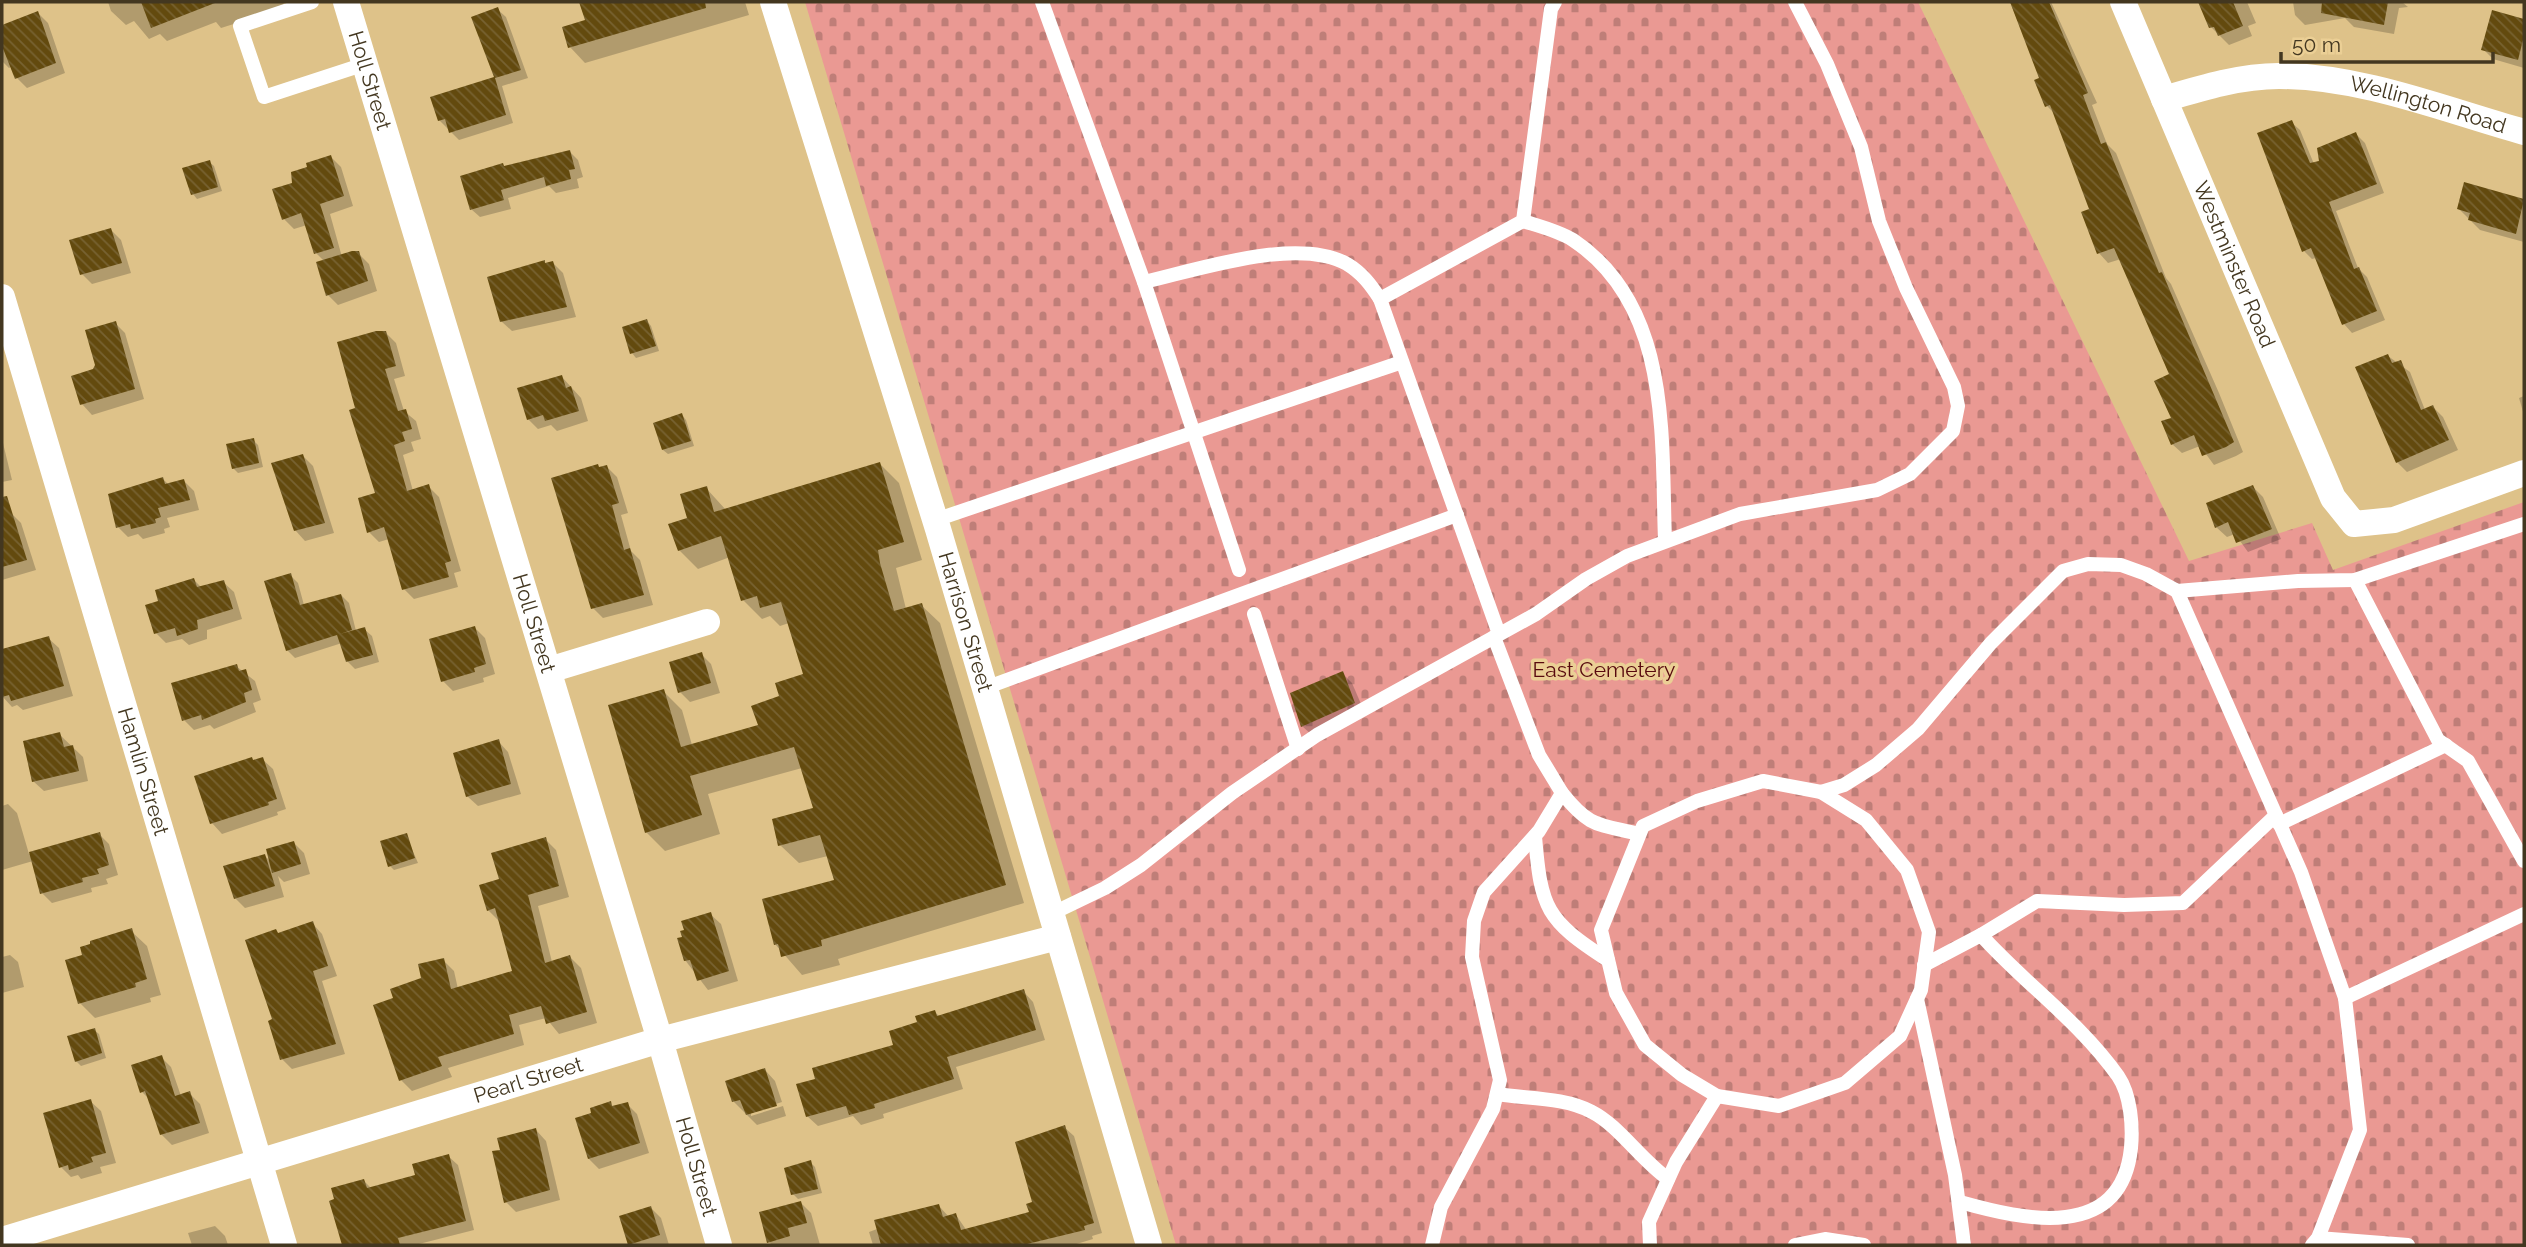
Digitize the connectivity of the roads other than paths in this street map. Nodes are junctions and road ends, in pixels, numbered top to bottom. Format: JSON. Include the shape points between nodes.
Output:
{"nodes":[{"id":1,"x":312,"y":2,"type":"edge"},
{"id":2,"x":346,"y":2,"type":"edge"},
{"id":3,"x":773,"y":2,"type":"edge"},
{"id":4,"x":1042,"y":2,"type":"edge"},
{"id":5,"x":1555,"y":2,"type":"edge"},
{"id":6,"x":1795,"y":2,"type":"edge"},
{"id":7,"x":2123,"y":2,"type":"edge"},
{"id":8,"x":365,"y":64,"type":"junction"},
{"id":9,"x":2164,"y":99,"type":"junction"},
{"id":10,"x":2524,"y":132,"type":"edge"},
{"id":11,"x":1524,"y":221,"type":"junction"},
{"id":12,"x":1144,"y":282,"type":"junction"},
{"id":13,"x":2,"y":297,"type":"edge"},
{"id":14,"x":1380,"y":299,"type":"junction"},
{"id":15,"x":1402,"y":362,"type":"junction"},
{"id":16,"x":1194,"y":433,"type":"junction"},
{"id":17,"x":2524,"y":473,"type":"edge"},
{"id":18,"x":1457,"y":515,"type":"junction"},
{"id":19,"x":935,"y":520,"type":"junction"},
{"id":20,"x":2524,"y":524,"type":"edge"},
{"id":21,"x":1665,"y":540,"type":"junction"},
{"id":22,"x":1239,"y":570,"type":"dead end"},
{"id":23,"x":2355,"y":580,"type":"junction"},
{"id":24,"x":2177,"y":591,"type":"junction"},
{"id":25,"x":1254,"y":614,"type":"dead end"},
{"id":26,"x":707,"y":622,"type":"dead end"},
{"id":27,"x":1497,"y":636,"type":"junction"},
{"id":28,"x":549,"y":670,"type":"junction"},
{"id":29,"x":985,"y":688,"type":"junction"},
{"id":30,"x":2446,"y":745,"type":"junction"},
{"id":31,"x":1298,"y":749,"type":"junction"},
{"id":32,"x":1821,"y":792,"type":"junction"},
{"id":33,"x":1562,"y":793,"type":"junction"},
{"id":34,"x":2278,"y":820,"type":"junction"},
{"id":35,"x":1639,"y":834,"type":"junction"},
{"id":36,"x":1535,"y":836,"type":"junction"},
{"id":37,"x":2524,"y":861,"type":"edge"},
{"id":38,"x":2524,"y":914,"type":"edge"},
{"id":39,"x":1054,"y":925,"type":"junction"},
{"id":40,"x":1981,"y":935,"type":"junction"},
{"id":41,"x":1608,"y":960,"type":"junction"},
{"id":42,"x":1924,"y":965,"type":"junction"},
{"id":43,"x":1917,"y":998,"type":"junction"},
{"id":44,"x":2346,"y":998,"type":"junction"},
{"id":45,"x":660,"y":1040,"type":"junction"},
{"id":46,"x":1497,"y":1094,"type":"junction"},
{"id":47,"x":1717,"y":1096,"type":"junction"},
{"id":48,"x":260,"y":1160,"type":"junction"},
{"id":49,"x":1668,"y":1179,"type":"junction"},
{"id":50,"x":1960,"y":1202,"type":"junction"},
{"id":51,"x":2,"y":1240,"type":"edge"},
{"id":52,"x":2315,"y":1242,"type":"edge"},
{"id":53,"x":284,"y":1245,"type":"edge"},
{"id":54,"x":719,"y":1245,"type":"edge"},
{"id":55,"x":1149,"y":1245,"type":"edge"},
{"id":56,"x":1432,"y":1245,"type":"edge"},
{"id":57,"x":1650,"y":1245,"type":"edge"},
{"id":58,"x":1795,"y":1245,"type":"edge"},
{"id":59,"x":1864,"y":1245,"type":"edge"},
{"id":60,"x":1964,"y":1245,"type":"edge"},
{"id":61,"x":2408,"y":1245,"type":"edge"}],
"edges":[{"from":1,"to":8,"type":"lane","via":[[240,26],[264,97]]},
{"from":2,"to":8,"type":"street","name":"Holl Street"},
{"from":3,"to":19,"type":"street","name":"Harrison Street"},
{"from":4,"to":12,"type":"lane"},
{"from":5,"to":11,"type":"lane"},
{"from":6,"to":21,"type":"lane","via":[[1861,147],[1879,220],[1906,288],[1954,387],[1958,406],[1953,431],[1910,474],[1877,490],[1740,514]]},
{"from":7,"to":9,"type":"street","name":"Westminster Road"},
{"from":8,"to":28,"type":"street","name":"Holl Street"},
{"from":9,"to":10,"type":"street","name":"Wellington Road","via":[[2217,83],[2278,76],[2349,82]]},
{"from":9,"to":17,"type":"street","name":"Westminster Road","via":[[2333,498],[2354,524],[2394,520]]},
{"from":11,"to":14,"type":"lane"},
{"from":11,"to":21,"type":"lane","via":[[1571,239],[1599,260],[1630,304],[1648,343],[1657,377]]},
{"from":12,"to":14,"type":"lane","via":[[1276,255],[1319,255],[1346,263],[1367,279]]},
{"from":12,"to":16,"type":"lane"},
{"from":13,"to":48,"type":"street","name":"Hamlin Street"},
{"from":14,"to":15,"type":"lane"},
{"from":15,"to":16,"type":"lane"},
{"from":15,"to":18,"type":"lane"},
{"from":16,"to":19,"type":"lane"},
{"from":16,"to":22,"type":"lane"},
{"from":18,"to":27,"type":"lane"},
{"from":18,"to":29,"type":"lane"},
{"from":19,"to":29,"type":"street","name":"Harrison Street"},
{"from":20,"to":23,"type":"lane"},
{"from":21,"to":27,"type":"lane","via":[[1586,579],[1557,602]]},
{"from":23,"to":24,"type":"lane"},
{"from":23,"to":30,"type":"lane","via":[[2438,740]]},
{"from":24,"to":32,"type":"lane","via":[[2121,565],[2088,564],[2063,571],[1991,643],[1918,729],[1876,765],[1844,785]]},
{"from":24,"to":34,"type":"lane"},
{"from":25,"to":31,"type":"lane"},
{"from":26,"to":28,"type":"street"},
{"from":27,"to":31,"type":"lane"},
{"from":27,"to":33,"type":"lane","via":[[1539,755]]},
{"from":28,"to":45,"type":"street","name":"Holl Street"},
{"from":29,"to":39,"type":"street","name":"Harrison Street"},
{"from":30,"to":34,"type":"lane"},
{"from":30,"to":37,"type":"lane","via":[[2468,761]]},
{"from":31,"to":39,"type":"lane"},
{"from":32,"to":35,"type":"lane","via":[[1763,781],[1697,801],[1643,826]]},
{"from":32,"to":42,"type":"lane","via":[[1866,820],[1907,870],[1928,932]]},
{"from":33,"to":35,"type":"lane","via":[[1579,814],[1599,827]]},
{"from":33,"to":36,"type":"lane"},
{"from":34,"to":40,"type":"lane","via":[[2183,903],[2037,901]]},
{"from":34,"to":44,"type":"lane"},
{"from":35,"to":41,"type":"lane","via":[[1601,930]]},
{"from":36,"to":41,"type":"lane","via":[[1547,909],[1560,927]]},
{"from":36,"to":46,"type":"lane","via":[[1484,892],[1474,920],[1472,957],[1500,1080]]},
{"from":38,"to":44,"type":"lane"},
{"from":39,"to":45,"type":"street","name":"Pearl Street"},
{"from":39,"to":55,"type":"street","name":"Harrison Street"},
{"from":40,"to":42,"type":"lane"},
{"from":40,"to":50,"type":"lane","via":[[2056,1004],[2121,1079],[2133,1131],[2129,1168],[2117,1194],[2092,1211],[2061,1218],[2035,1217]]},
{"from":41,"to":47,"type":"lane","via":[[1616,992],[1645,1045]]},
{"from":42,"to":43,"type":"lane"},
{"from":43,"to":47,"type":"lane","via":[[1900,1036],[1845,1083],[1779,1106]]},
{"from":43,"to":50,"type":"lane"},
{"from":44,"to":52,"type":"lane","via":[[2360,1130]]},
{"from":45,"to":48,"type":"street","name":"Pearl Street"},
{"from":45,"to":54,"type":"street","name":"Holl Street"},
{"from":46,"to":49,"type":"lane","via":[[1591,1111]]},
{"from":46,"to":56,"type":"lane","via":[[1441,1207]]},
{"from":47,"to":49,"type":"lane"},
{"from":48,"to":51,"type":"street","name":"Pearl Street"},
{"from":48,"to":53,"type":"street","name":"Hamlin Street"},
{"from":49,"to":57,"type":"lane","via":[[1649,1222]]},
{"from":50,"to":60,"type":"lane"},
{"from":52,"to":61,"type":"lane"},
{"from":58,"to":59,"type":"lane","via":[[1825,1239]]}]}
